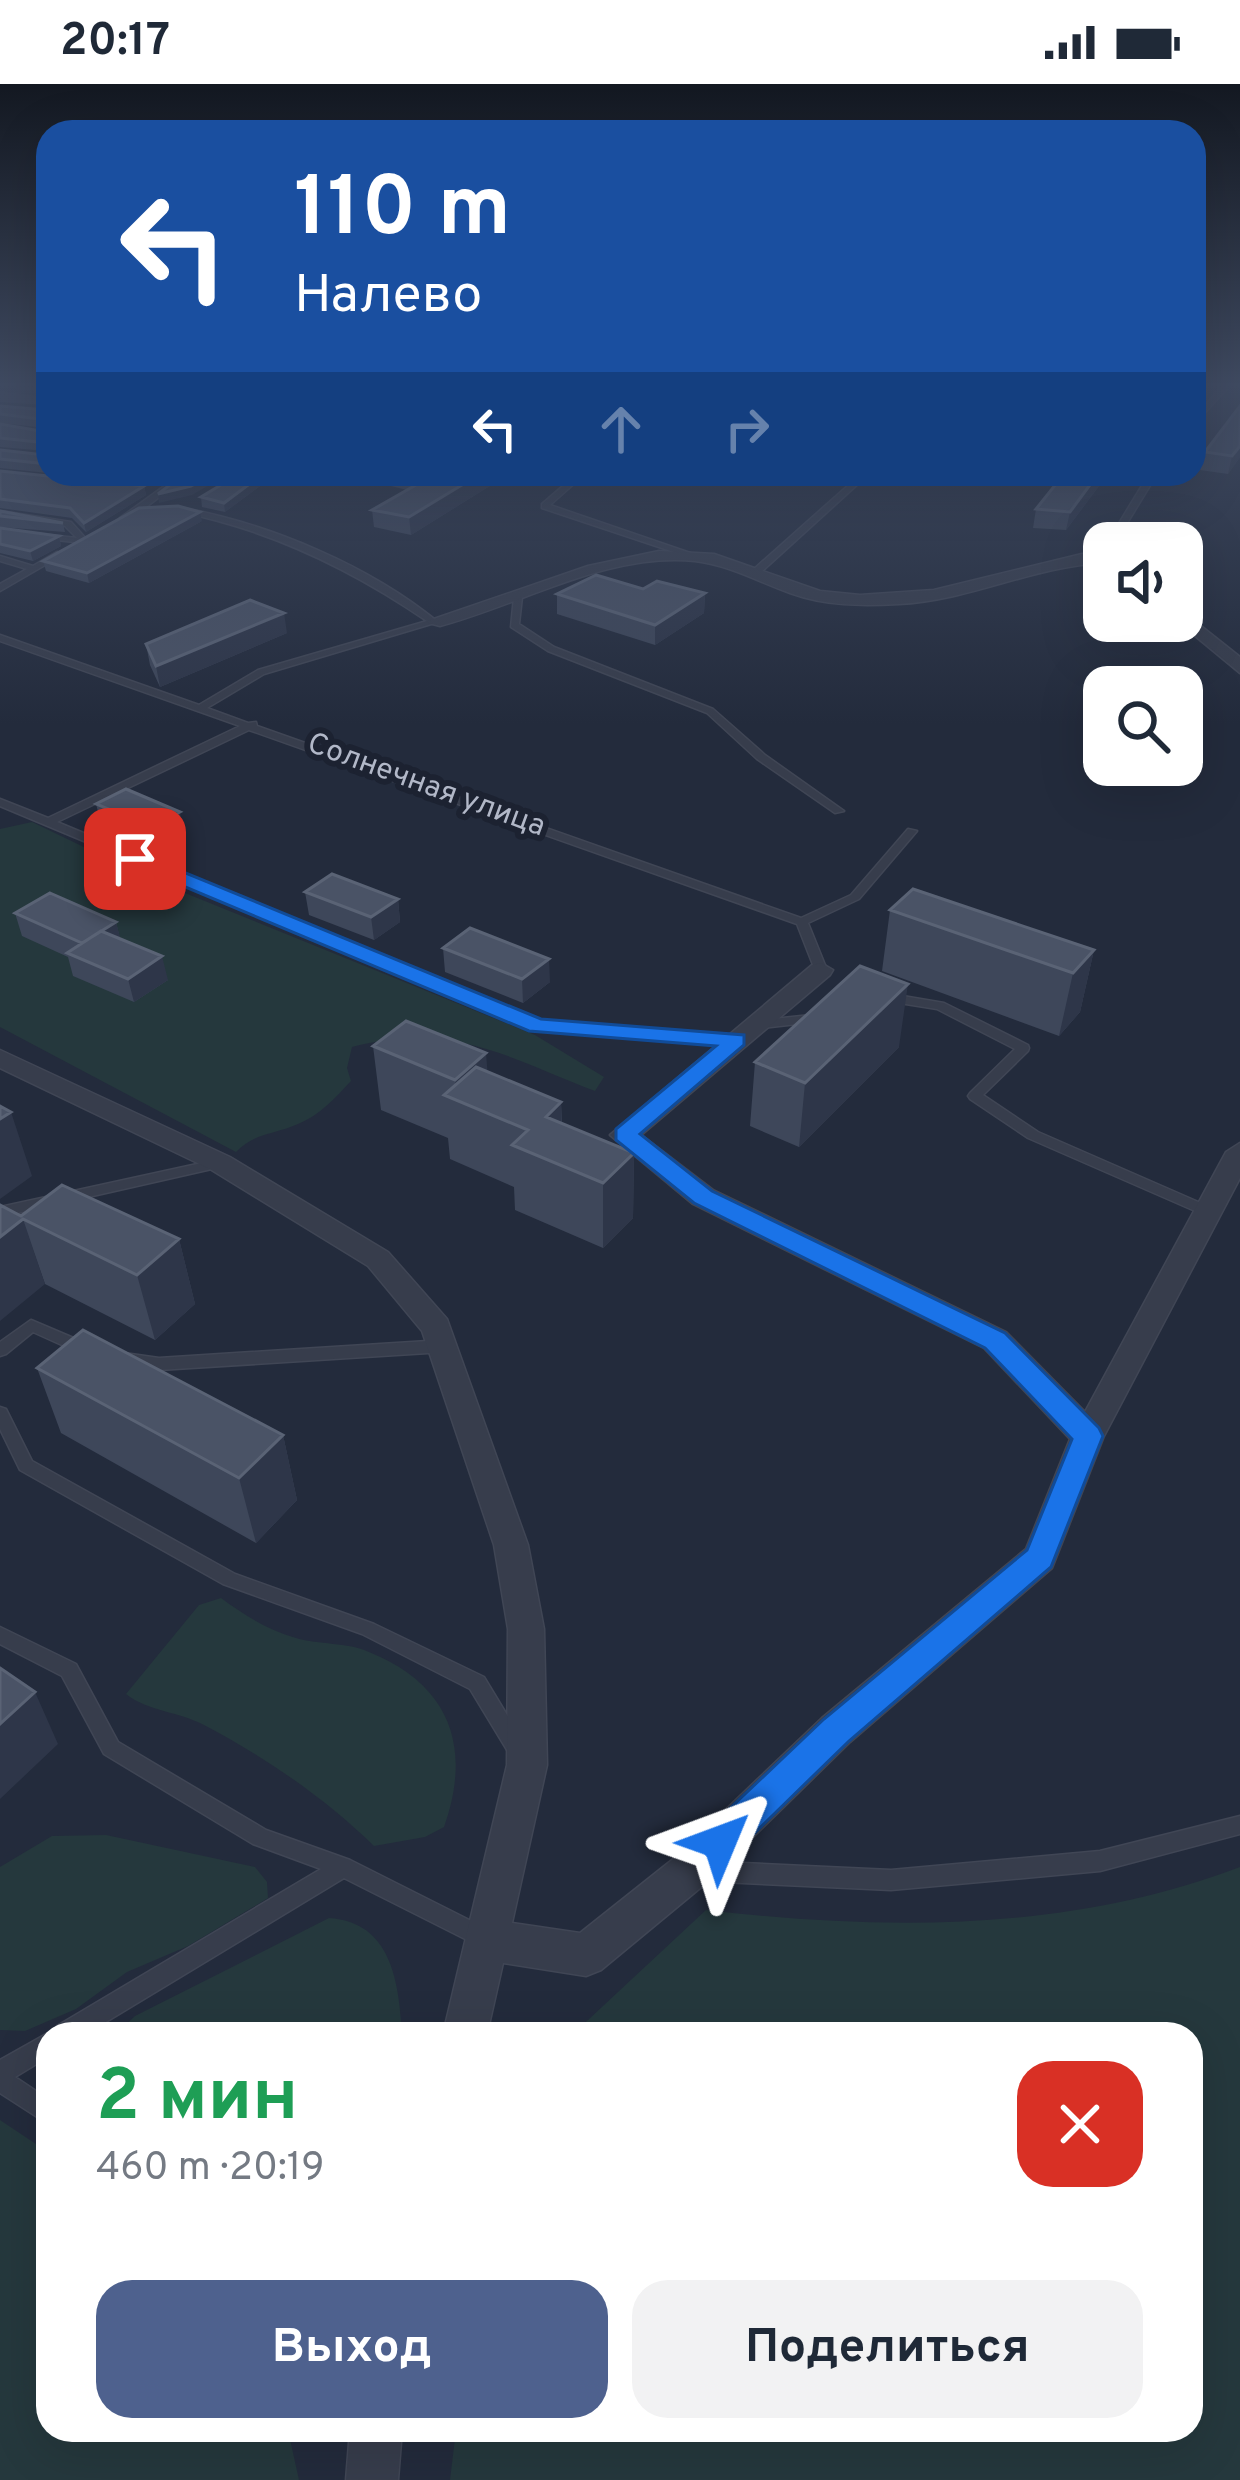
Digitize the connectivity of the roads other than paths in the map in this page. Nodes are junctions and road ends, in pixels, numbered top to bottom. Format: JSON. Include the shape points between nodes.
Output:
{"nodes":[{"id":1,"x":151,"y":500,"type":"edge"},
{"id":2,"x":551,"y":500,"type":"edge"},
{"id":3,"x":836,"y":500,"type":"edge"},
{"id":4,"x":200,"y":504,"type":"edge"},
{"id":5,"x":183,"y":510,"type":"junction"},
{"id":6,"x":137,"y":511,"type":"junction"},
{"id":7,"x":154,"y":512,"type":"edge"},
{"id":8,"x":0,"y":513,"type":"edge"},
{"id":9,"x":171,"y":514,"type":"edge"},
{"id":10,"x":116,"y":524,"type":"edge"},
{"id":11,"x":0,"y":532,"type":"edge"},
{"id":12,"x":100,"y":532,"type":"edge"},
{"id":13,"x":84,"y":541,"type":"junction"},
{"id":14,"x":692,"y":556,"type":"junction"},
{"id":15,"x":0,"y":558,"type":"edge"},
{"id":16,"x":1083,"y":558,"type":"edge"},
{"id":17,"x":34,"y":569,"type":"junction"},
{"id":18,"x":757,"y":571,"type":"junction"},
{"id":19,"x":0,"y":588,"type":"edge"},
{"id":20,"x":518,"y":597,"type":"junction"},
{"id":21,"x":434,"y":622,"type":"junction"},
{"id":22,"x":1203,"y":634,"type":"edge"},
{"id":23,"x":0,"y":638,"type":"edge"},
{"id":24,"x":1240,"y":667,"type":"edge"},
{"id":25,"x":203,"y":706,"type":"junction"},
{"id":26,"x":253,"y":724,"type":"junction"},
{"id":27,"x":0,"y":802,"type":"edge"},
{"id":28,"x":839,"y":812,"type":"dead end"},
{"id":29,"x":48,"y":822,"type":"junction"},
{"id":30,"x":912,"y":831,"type":"dead end"},
{"id":31,"x":802,"y":922,"type":"junction"},
{"id":32,"x":821,"y":970,"type":"joint"},
{"id":33,"x":877,"y":995,"type":"edge"},
{"id":34,"x":837,"y":1010,"type":"edge"},
{"id":35,"x":745,"y":1032,"type":"junction"},
{"id":36,"x":0,"y":1058,"type":"edge"},
{"id":37,"x":1240,"y":1152,"type":"edge"},
{"id":38,"x":220,"y":1163,"type":"junction"},
{"id":39,"x":1207,"y":1211,"type":"junction"},
{"id":40,"x":0,"y":1213,"type":"edge"},
{"id":41,"x":444,"y":1346,"type":"junction"},
{"id":42,"x":0,"y":1350,"type":"edge"},
{"id":43,"x":0,"y":1413,"type":"edge"},
{"id":44,"x":1088,"y":1436,"type":"junction"},
{"id":45,"x":0,"y":1635,"type":"edge"},
{"id":46,"x":527,"y":1766,"type":"junction"},
{"id":47,"x":1240,"y":1826,"type":"edge"},
{"id":48,"x":343,"y":1867,"type":"junction"},
{"id":49,"x":691,"y":1870,"type":"junction"},
{"id":50,"x":489,"y":1940,"type":"junction"},
{"id":51,"x":85,"y":2022,"type":"edge"},
{"id":52,"x":468,"y":2022,"type":"edge"},
{"id":53,"x":36,"y":2052,"type":"edge"},
{"id":54,"x":0,"y":2077,"type":"edge"},
{"id":55,"x":36,"y":2105,"type":"edge"},
{"id":56,"x":375,"y":2442,"type":"edge"},
{"id":57,"x":372,"y":2480,"type":"edge"}],
"edges":[{"from":1,"to":6,"type":"lane"},
{"from":2,"to":14,"type":"lane","via":[[544,506]]},
{"from":3,"to":18,"type":"lane"},
{"from":4,"to":5,"type":"lane"},
{"from":5,"to":9,"type":"lane"},
{"from":5,"to":21,"type":"lane","via":[[256,527],[390,589]]},
{"from":6,"to":7,"type":"lane"},
{"from":6,"to":10,"type":"lane"},
{"from":8,"to":13,"type":"lane","via":[[68,524]]},
{"from":11,"to":13,"type":"lane"},
{"from":12,"to":13,"type":"lane"},
{"from":13,"to":17,"type":"lane"},
{"from":14,"to":18,"type":"street"},
{"from":14,"to":20,"type":"street","via":[[559,580]]},
{"from":15,"to":17,"type":"lane"},
{"from":16,"to":18,"type":"street","via":[[934,595],[845,602]]},
{"from":17,"to":19,"type":"lane"},
{"from":20,"to":21,"type":"street"},
{"from":20,"to":28,"type":"lane","via":[[514,625],[551,649],[710,711]]},
{"from":21,"to":25,"type":"lane","via":[[261,672]]},
{"from":22,"to":24,"type":"street"},
{"from":23,"to":25,"type":"lane","name":"Солнечная улица"},
{"from":25,"to":26,"type":"lane","name":"Солнечная улица"},
{"from":26,"to":29,"type":"lane"},
{"from":26,"to":31,"type":"lane","name":"Солнечная улица"},
{"from":27,"to":29,"type":"lane"},
{"from":29,"to":35,"type":"lane","via":[[537,1026]]},
{"from":30,"to":31,"type":"lane","via":[[855,897]]},
{"from":31,"to":32,"type":"lane"},
{"from":32,"to":35,"type":"street"},
{"from":33,"to":39,"type":"lane","via":[[940,1006],[1023,1048],[975,1096],[1034,1136]]},
{"from":34,"to":35,"type":"lane"},
{"from":35,"to":44,"type":"street","via":[[624,1135],[703,1197],[995,1340]]},
{"from":36,"to":38,"type":"street"},
{"from":37,"to":39,"type":"street"},
{"from":38,"to":40,"type":"lane"},
{"from":38,"to":41,"type":"street","via":[[378,1259]]},
{"from":39,"to":44,"type":"street"},
{"from":41,"to":42,"type":"lane","via":[[159,1364],[94,1354],[31,1324]]},
{"from":41,"to":46,"type":"street","via":[[511,1545],[526,1629]]},
{"from":43,"to":46,"type":"lane","via":[[26,1465],[229,1579],[368,1629],[477,1683]]},
{"from":44,"to":49,"type":"street","via":[[1040,1558],[836,1730]]},
{"from":45,"to":48,"type":"lane","via":[[69,1670],[111,1748],[260,1838]]},
{"from":46,"to":50,"type":"street"},
{"from":47,"to":49,"type":"lane","via":[[1100,1862],[891,1880]]},
{"from":48,"to":50,"type":"lane"},
{"from":48,"to":51,"type":"lane"},
{"from":49,"to":50,"type":"street","via":[[586,1955]]},
{"from":50,"to":52,"type":"street"},
{"from":53,"to":54,"type":"lane"},
{"from":54,"to":55,"type":"lane"},
{"from":56,"to":57,"type":"street"}]}
